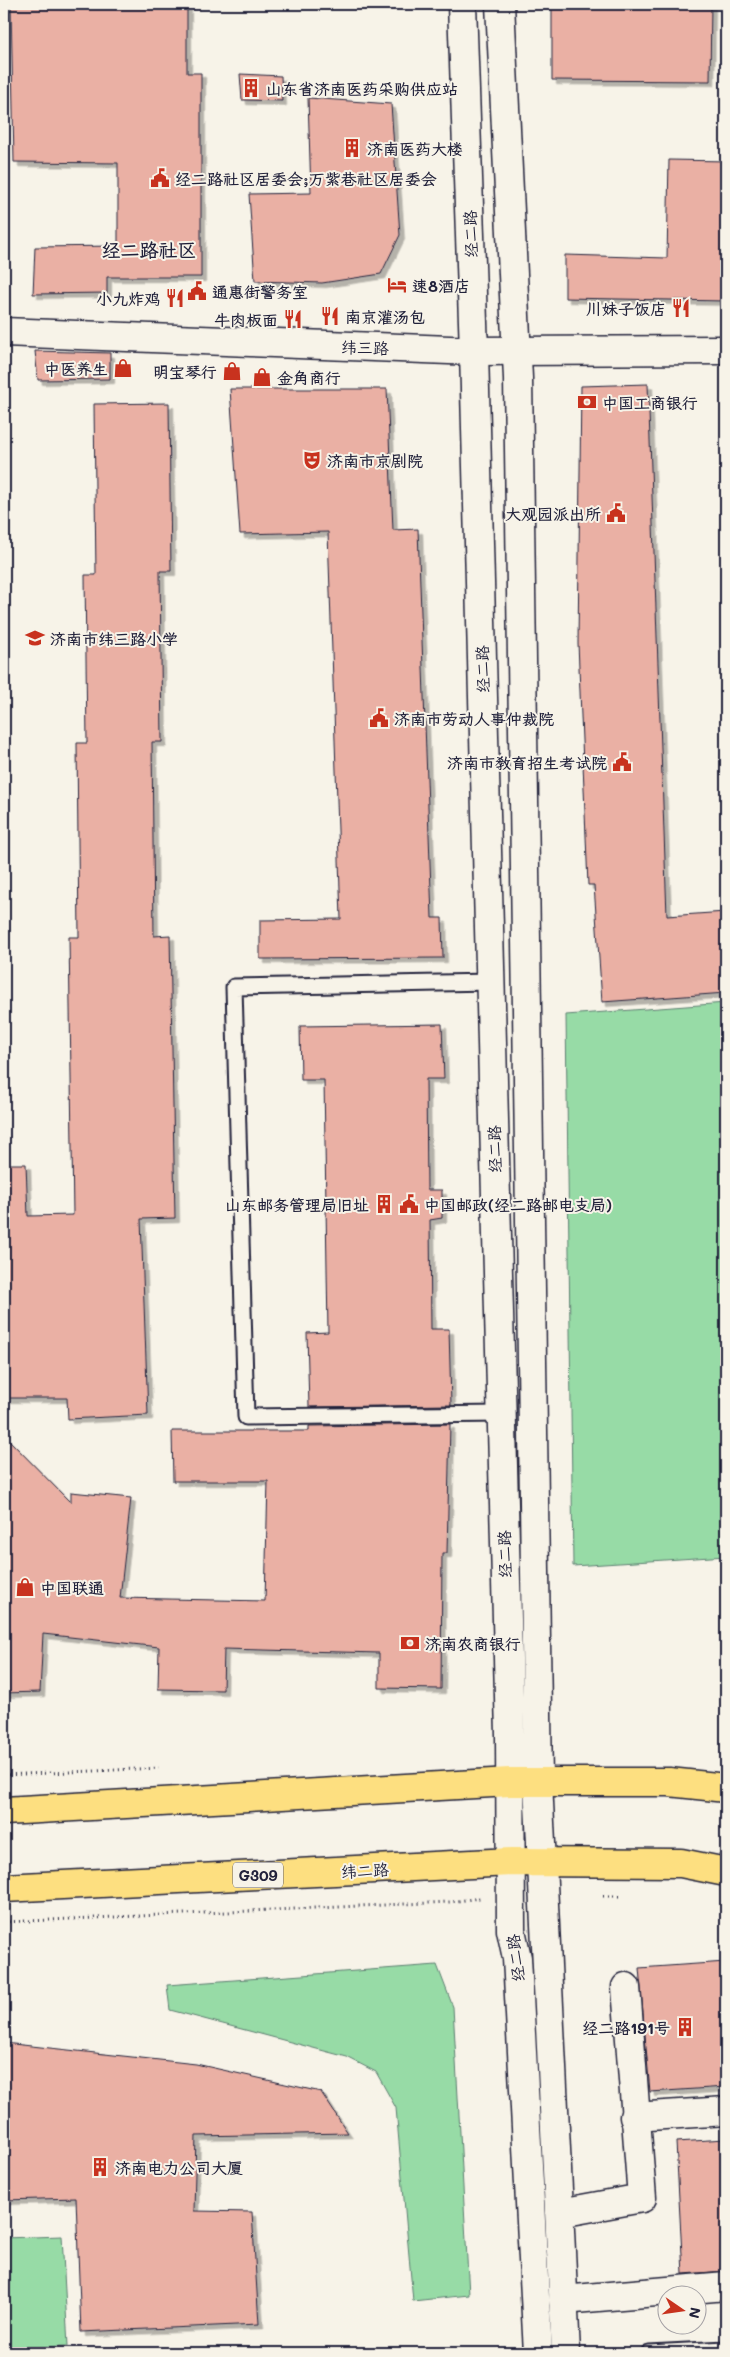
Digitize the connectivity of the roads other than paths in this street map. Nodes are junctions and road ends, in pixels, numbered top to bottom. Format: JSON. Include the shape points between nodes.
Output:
{"nodes":[{"id":1,"x":462,"y":4,"type":"edge"},
{"id":2,"x":500,"y":4,"type":"edge"},
{"id":3,"x":4,"y":332,"type":"edge"},
{"id":4,"x":726,"y":350,"type":"edge"},
{"id":5,"x":474,"y":351,"type":"junction"},
{"id":6,"x":517,"y":351,"type":"junction"},
{"id":7,"x":490,"y":982,"type":"junction"},
{"id":8,"x":501,"y":1414,"type":"junction"},
{"id":9,"x":510,"y":1782,"type":"junction"},
{"id":10,"x":538,"y":1782,"type":"junction"},
{"id":11,"x":726,"y":1788,"type":"edge"},
{"id":12,"x":4,"y":1811,"type":"edge"},
{"id":13,"x":511,"y":1862,"type":"junction"},
{"id":14,"x":542,"y":1862,"type":"junction"},
{"id":15,"x":726,"y":1872,"type":"edge"},
{"id":16,"x":4,"y":1888,"type":"edge"},
{"id":17,"x":626,"y":1987,"type":"dead end"},
{"id":18,"x":726,"y":2111,"type":"edge"},
{"id":19,"x":634,"y":2117,"type":"junction"},
{"id":20,"x":560,"y":2212,"type":"junction"},
{"id":21,"x":726,"y":2286,"type":"edge"},
{"id":22,"x":563,"y":2300,"type":"junction"},
{"id":23,"x":726,"y":2349,"type":"edge"},
{"id":24,"x":538,"y":2353,"type":"edge"},
{"id":25,"x":566,"y":2353,"type":"edge"},
{"id":26,"x":649,"y":2353,"type":"edge"}],
"edges":[{"from":1,"to":5,"type":"street","name":"经二路"},
{"from":2,"to":6,"type":"street","name":"经二路"},
{"from":3,"to":5,"type":"street","name":"纬三路"},
{"from":4,"to":6,"type":"street","name":"纬三路"},
{"from":5,"to":6,"type":"street","name":"纬三路"},
{"from":5,"to":7,"type":"street","name":"经二路"},
{"from":6,"to":10,"type":"street","name":"经二路"},
{"from":7,"to":8,"type":"street","name":"经二路"},
{"from":7,"to":8,"type":"lane","via":[[234,988],[246,1417]]},
{"from":8,"to":9,"type":"street","name":"经二路"},
{"from":9,"to":10,"type":"highway"},
{"from":9,"to":12,"type":"highway"},
{"from":9,"to":13,"type":"street","name":"经二路"},
{"from":10,"to":11,"type":"highway","via":[[669,1782]]},
{"from":10,"to":14,"type":"street","name":"经二路"},
{"from":13,"to":14,"type":"highway","name":"纬二路","number":"G309"},
{"from":13,"to":16,"type":"highway","name":"纬二路","number":"G309"},
{"from":13,"to":24,"type":"street","name":"经二路","via":[[511,1930],[517,1958]]},
{"from":14,"to":15,"type":"highway","name":"纬二路","number":"G309","via":[[681,1863]]},
{"from":14,"to":20,"type":"street","name":"经二路"},
{"from":17,"to":19,"type":"street"},
{"from":18,"to":19,"type":"street"},
{"from":19,"to":20,"type":"street","via":[[642,2198]]},
{"from":20,"to":22,"type":"street","name":"经二路"},
{"from":21,"to":22,"type":"street"},
{"from":22,"to":25,"type":"street","name":"经二路"},
{"from":23,"to":26,"type":"lane"}]}
